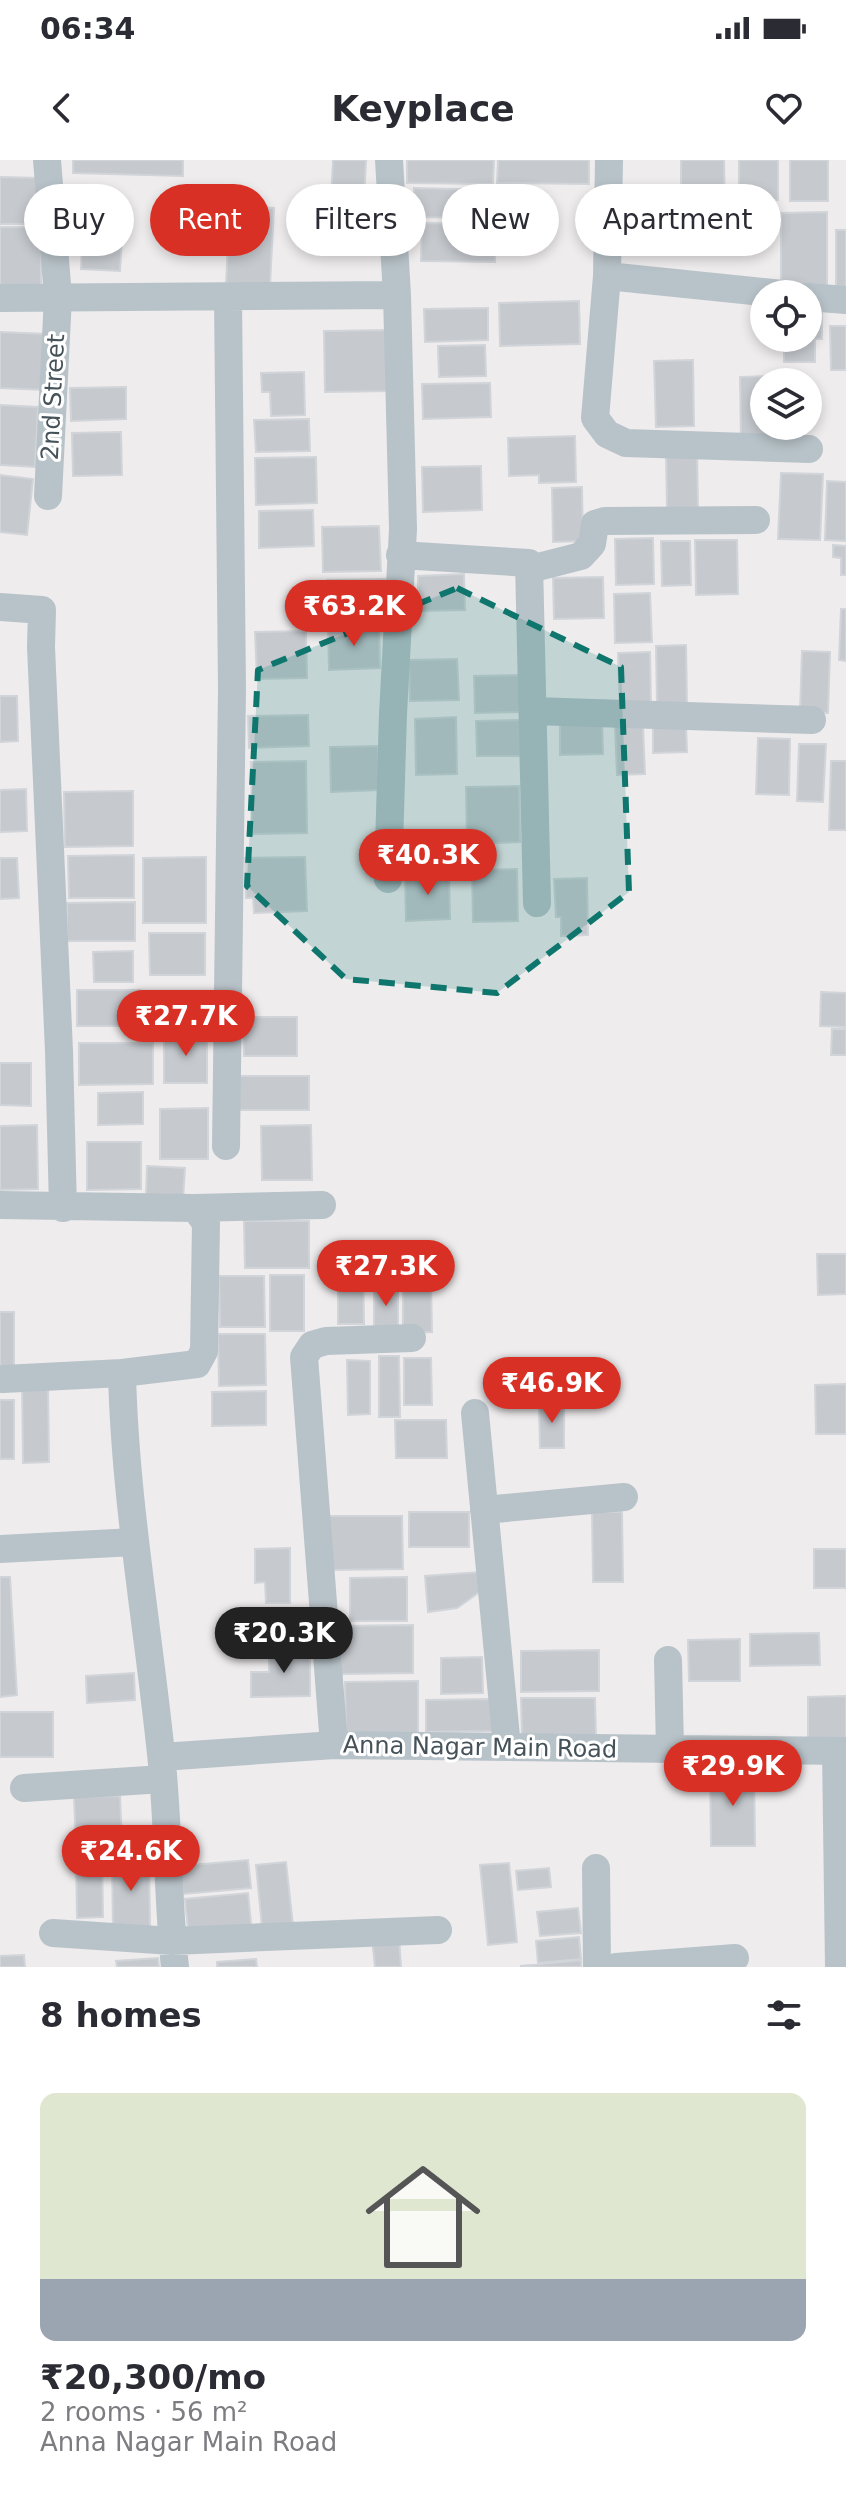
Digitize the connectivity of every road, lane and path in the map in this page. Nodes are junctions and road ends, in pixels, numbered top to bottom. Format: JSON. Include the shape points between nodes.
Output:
{"nodes":[{"id":1,"x":47,"y":160,"type":"edge"},
{"id":2,"x":389,"y":160,"type":"edge"},
{"id":3,"x":609,"y":160,"type":"edge"},
{"id":4,"x":607,"y":276,"type":"junction"},
{"id":5,"x":750,"y":291,"type":"edge"},
{"id":6,"x":397,"y":295,"type":"junction"},
{"id":7,"x":58,"y":297,"type":"junction"},
{"id":8,"x":228,"y":297,"type":"junction"},
{"id":9,"x":0,"y":298,"type":"edge"},
{"id":10,"x":822,"y":298,"type":"edge"},
{"id":11,"x":846,"y":300,"type":"edge"},
{"id":12,"x":809,"y":449,"type":"dead end"},
{"id":13,"x":48,"y":496,"type":"dead end"},
{"id":14,"x":756,"y":520,"type":"dead end"},
{"id":15,"x":400,"y":555,"type":"junction"},
{"id":16,"x":530,"y":569,"type":"junction"},
{"id":17,"x":0,"y":607,"type":"edge"},
{"id":18,"x":533,"y":711,"type":"junction"},
{"id":19,"x":812,"y":720,"type":"dead end"},
{"id":20,"x":388,"y":879,"type":"dead end"},
{"id":21,"x":537,"y":903,"type":"dead end"},
{"id":22,"x":226,"y":1146,"type":"dead end"},
{"id":23,"x":0,"y":1205,"type":"edge"},
{"id":24,"x":322,"y":1205,"type":"dead end"},
{"id":25,"x":63,"y":1208,"type":"junction"},
{"id":26,"x":195,"y":1208,"type":"junction"},
{"id":27,"x":412,"y":1338,"type":"dead end"},
{"id":28,"x":122,"y":1373,"type":"junction"},
{"id":29,"x":3,"y":1379,"type":"dead end"},
{"id":30,"x":475,"y":1413,"type":"dead end"},
{"id":31,"x":624,"y":1497,"type":"dead end"},
{"id":32,"x":484,"y":1510,"type":"junction"},
{"id":33,"x":134,"y":1542,"type":"junction"},
{"id":34,"x":0,"y":1549,"type":"edge"},
{"id":35,"x":668,"y":1660,"type":"dead end"},
{"id":36,"x":334,"y":1745,"type":"junction"},
{"id":37,"x":507,"y":1747,"type":"junction"},
{"id":38,"x":670,"y":1749,"type":"junction"},
{"id":39,"x":841,"y":1751,"type":"edge"},
{"id":40,"x":162,"y":1768,"type":"junction"},
{"id":41,"x":24,"y":1788,"type":"dead end"},
{"id":42,"x":596,"y":1868,"type":"dead end"},
{"id":43,"x":438,"y":1930,"type":"dead end"},
{"id":44,"x":53,"y":1933,"type":"dead end"},
{"id":45,"x":174,"y":1954,"type":"edge"},
{"id":46,"x":735,"y":1958,"type":"dead end"},
{"id":47,"x":597,"y":1967,"type":"edge"},
{"id":48,"x":616,"y":1967,"type":"edge"},
{"id":49,"x":839,"y":1967,"type":"edge"}],
"edges":[{"from":1,"to":7,"type":"street","name":"2nd Street"},
{"from":2,"to":6,"type":"street"},
{"from":3,"to":4,"type":"street"},
{"from":4,"to":5,"type":"street"},
{"from":4,"to":12,"type":"street","via":[[595,418],[607,434],[626,443]]},
{"from":6,"to":8,"type":"street"},
{"from":6,"to":15,"type":"street"},
{"from":7,"to":8,"type":"street"},
{"from":7,"to":9,"type":"street"},
{"from":7,"to":13,"type":"street","name":"2nd Street"},
{"from":8,"to":22,"type":"street","via":[[232,689]]},
{"from":10,"to":11,"type":"street"},
{"from":14,"to":16,"type":"street","via":[[605,521],[595,524],[592,544],[581,556]]},
{"from":15,"to":16,"type":"street","via":[[529,563]]},
{"from":15,"to":20,"type":"street"},
{"from":16,"to":18,"type":"street"},
{"from":17,"to":25,"type":"street","via":[[42,610]]},
{"from":18,"to":19,"type":"street"},
{"from":18,"to":21,"type":"street"},
{"from":23,"to":25,"type":"street"},
{"from":24,"to":26,"type":"street"},
{"from":25,"to":26,"type":"street"},
{"from":26,"to":28,"type":"street","via":[[206,1223],[204,1351],[197,1364]]},
{"from":27,"to":36,"type":"street","via":[[326,1341],[312,1345],[304,1357]]},
{"from":28,"to":29,"type":"street"},
{"from":28,"to":33,"type":"street"},
{"from":30,"to":32,"type":"street"},
{"from":31,"to":32,"type":"street"},
{"from":32,"to":37,"type":"street"},
{"from":33,"to":34,"type":"street"},
{"from":33,"to":40,"type":"street"},
{"from":35,"to":38,"type":"street"},
{"from":36,"to":37,"type":"street","name":"Anna Nagar Main Road"},
{"from":36,"to":40,"type":"street","name":"Anna Nagar Main Road"},
{"from":37,"to":38,"type":"street","name":"Anna Nagar Main Road"},
{"from":38,"to":39,"type":"street","name":"Anna Nagar Main Road"},
{"from":39,"to":49,"type":"street"},
{"from":40,"to":41,"type":"street","name":"Anna Nagar Main Road"},
{"from":40,"to":45,"type":"street"},
{"from":42,"to":47,"type":"street"},
{"from":43,"to":45,"type":"street"},
{"from":44,"to":45,"type":"street"},
{"from":46,"to":48,"type":"street"}]}
